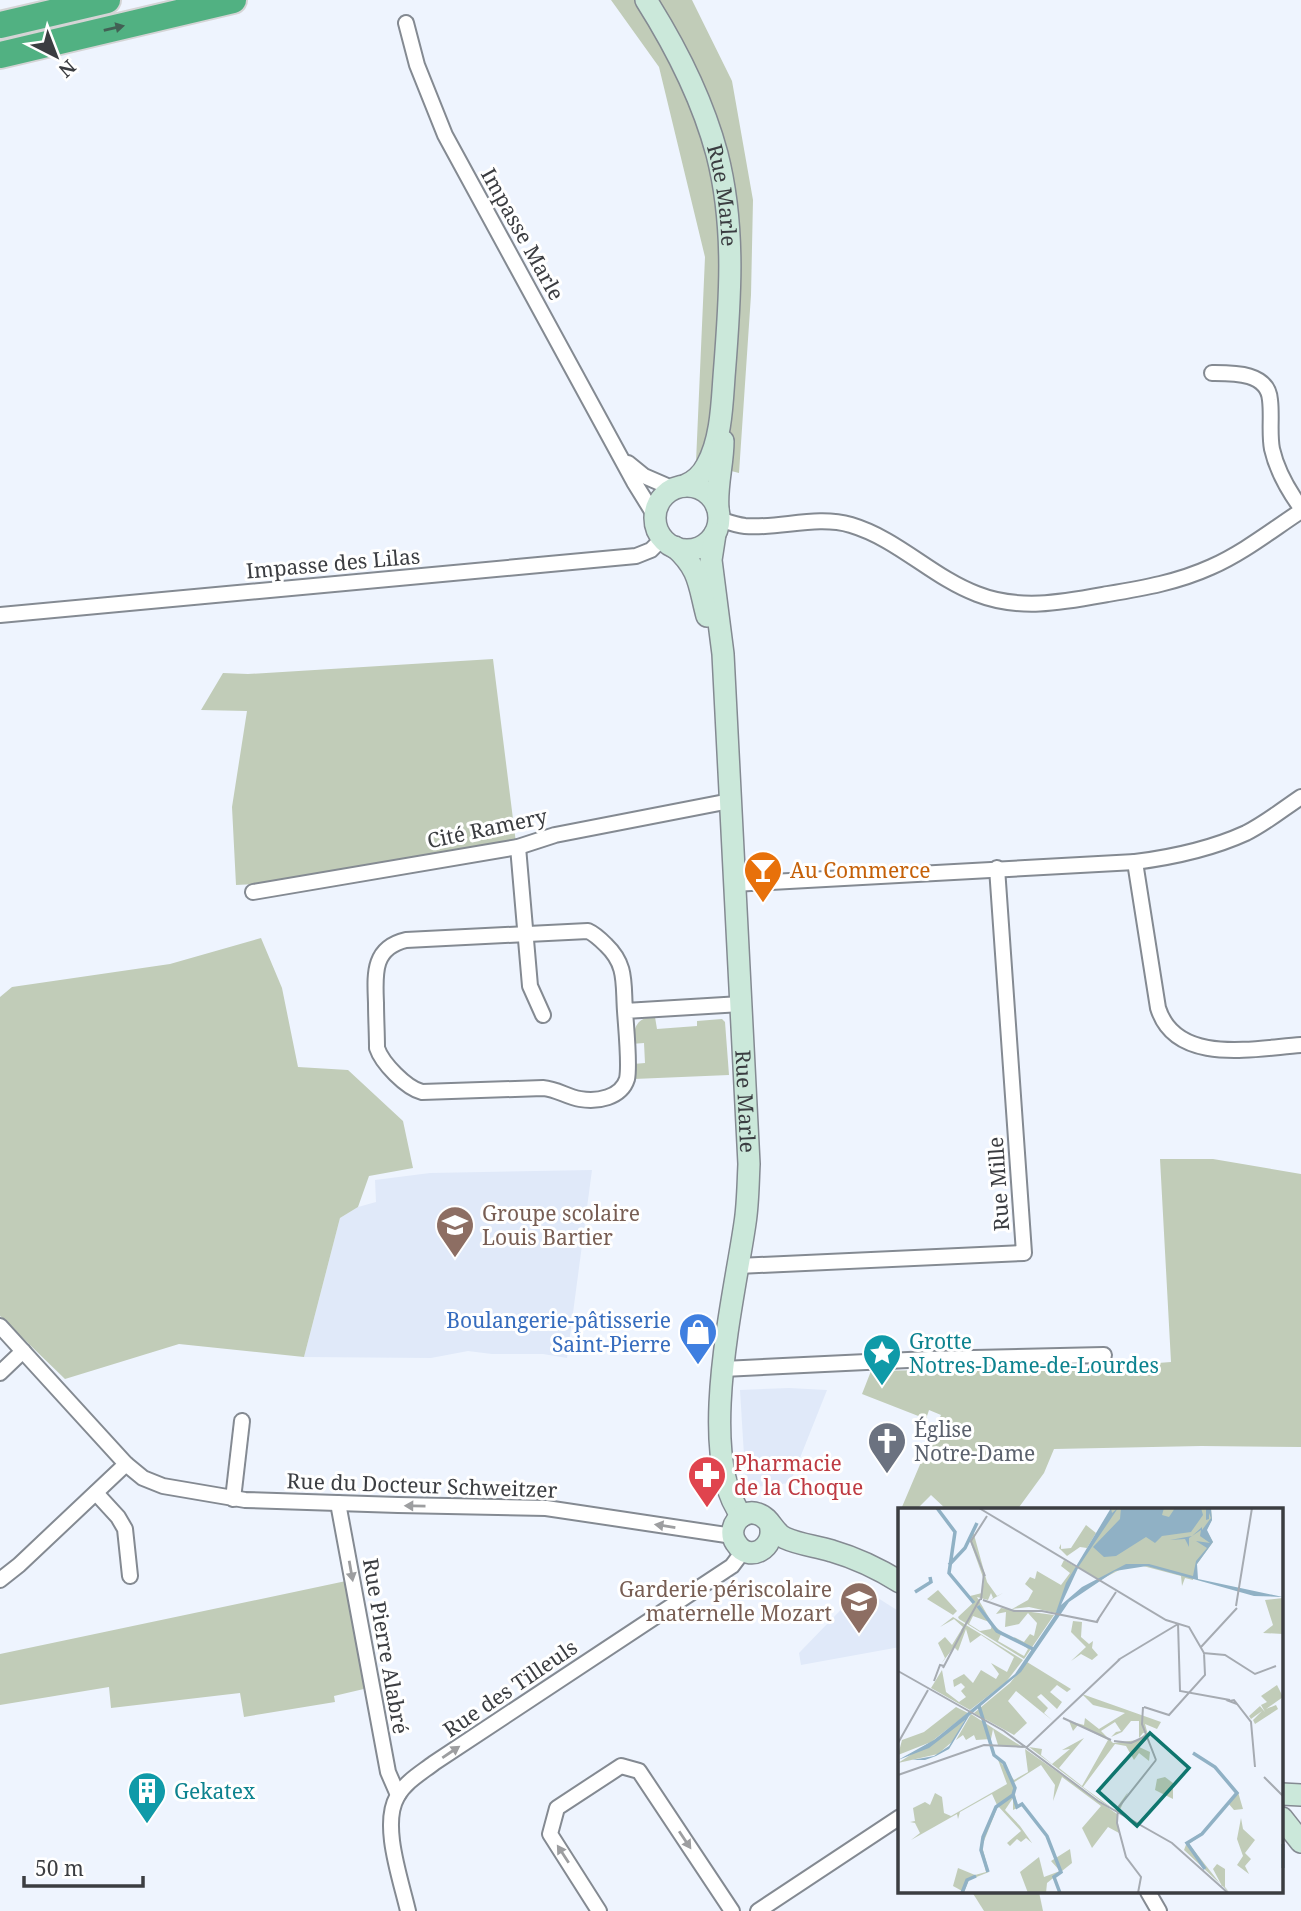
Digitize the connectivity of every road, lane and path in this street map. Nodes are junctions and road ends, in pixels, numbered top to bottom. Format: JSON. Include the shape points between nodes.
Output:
{"nodes":[{"id":1,"x":107,"y":0,"type":"edge"},
{"id":2,"x":233,"y":0,"type":"edge"},
{"id":3,"x":646,"y":0,"type":"edge"},
{"id":4,"x":406,"y":23,"type":"dead end"},
{"id":5,"x":0,"y":25,"type":"edge"},
{"id":6,"x":0,"y":55,"type":"edge"},
{"id":7,"x":1212,"y":373,"type":"dead end"},
{"id":8,"x":722,"y":408,"type":"junction"},
{"id":9,"x":622,"y":457,"type":"junction"},
{"id":10,"x":679,"y":487,"type":"junction"},
{"id":11,"x":1301,"y":509,"type":"edge"},
{"id":12,"x":655,"y":516,"type":"junction"},
{"id":13,"x":717,"y":521,"type":"junction"},
{"id":14,"x":669,"y":543,"type":"junction"},
{"id":15,"x":0,"y":615,"type":"edge"},
{"id":16,"x":723,"y":680,"type":"junction"},
{"id":17,"x":1301,"y":797,"type":"edge"},
{"id":18,"x":730,"y":801,"type":"junction"},
{"id":19,"x":518,"y":847,"type":"junction"},
{"id":20,"x":1135,"y":862,"type":"junction"},
{"id":21,"x":997,"y":868,"type":"junction"},
{"id":22,"x":734,"y":884,"type":"junction"},
{"id":23,"x":253,"y":892,"type":"dead end"},
{"id":24,"x":525,"y":934,"type":"junction"},
{"id":25,"x":741,"y":1004,"type":"junction"},
{"id":26,"x":625,"y":1011,"type":"junction"},
{"id":27,"x":543,"y":1015,"type":"dead end"},
{"id":28,"x":1301,"y":1045,"type":"edge"},
{"id":29,"x":738,"y":1266,"type":"junction"},
{"id":30,"x":0,"y":1326,"type":"edge"},
{"id":31,"x":23,"y":1351,"type":"junction"},
{"id":32,"x":1104,"y":1355,"type":"dead end"},
{"id":33,"x":723,"y":1369,"type":"junction"},
{"id":34,"x":0,"y":1373,"type":"edge"},
{"id":35,"x":242,"y":1421,"type":"dead end"},
{"id":36,"x":126,"y":1464,"type":"junction"},
{"id":37,"x":96,"y":1493,"type":"junction"},
{"id":38,"x":233,"y":1499,"type":"junction"},
{"id":39,"x":338,"y":1503,"type":"junction"},
{"id":40,"x":742,"y":1516,"type":"junction"},
{"id":41,"x":770,"y":1524,"type":"junction"},
{"id":42,"x":747,"y":1545,"type":"junction"},
{"id":43,"x":130,"y":1576,"type":"dead end"},
{"id":44,"x":0,"y":1580,"type":"edge"},
{"id":45,"x":898,"y":1580,"type":"edge"},
{"id":46,"x":898,"y":1596,"type":"edge"},
{"id":47,"x":398,"y":1795,"type":"junction"},
{"id":48,"x":898,"y":1818,"type":"edge"},
{"id":49,"x":1284,"y":1821,"type":"edge"},
{"id":50,"x":1301,"y":1823,"type":"edge"},
{"id":51,"x":1301,"y":1835,"type":"edge"},
{"id":52,"x":1301,"y":1842,"type":"edge"},
{"id":53,"x":1149,"y":1894,"type":"edge"},
{"id":54,"x":408,"y":1911,"type":"edge"},
{"id":55,"x":600,"y":1911,"type":"edge"},
{"id":56,"x":732,"y":1911,"type":"edge"},
{"id":57,"x":758,"y":1911,"type":"edge"},
{"id":58,"x":1159,"y":1911,"type":"edge"}],
"edges":[{"from":1,"to":5,"type":"highway"},
{"from":6,"to":2,"type":"highway","one_way":true},
{"from":3,"to":8,"type":"main road","name":"Rue Marle","via":[[695,89],[726,198],[730,275]]},
{"from":4,"to":9,"type":"street","name":"Impasse Marle","via":[[445,135]]},
{"from":7,"to":11,"type":"street","via":[[1252,378],[1268,389],[1273,451],[1282,478]]},
{"from":8,"to":10,"type":"main road","name":"Rue Marle","via":[[707,466],[695,480]]},
{"from":8,"to":13,"type":"main road","name":"Rue Marle"},
{"from":9,"to":10,"type":"street","name":"Impasse Marle","via":[[644,476]]},
{"from":9,"to":12,"type":"street","name":"Impasse Marle"},
{"from":10,"to":12,"type":"main road","via":[[663,498]]},
{"from":10,"to":13,"type":"main road","via":[[707,492],[714,500]]},
{"from":11,"to":13,"type":"street","via":[[1227,559],[1184,578],[1046,604],[1005,602],[977,594],[901,549],[851,526],[826,521],[745,526]]},
{"from":12,"to":14,"type":"main road","via":[[658,530]]},
{"from":13,"to":14,"type":"main road","via":[[708,542],[695,549]]},
{"from":13,"to":16,"type":"main road","name":"Rue Marle","via":[[711,560]]},
{"from":14,"to":15,"type":"street","name":"Impasse des Lilas","via":[[636,556]]},
{"from":14,"to":16,"type":"main road","name":"Rue Marle","via":[[696,574]]},
{"from":16,"to":18,"type":"main road","name":"Rue Marle"},
{"from":17,"to":20,"type":"street","via":[[1224,842]]},
{"from":18,"to":19,"type":"street","name":"Cité Ramery","via":[[555,835]]},
{"from":18,"to":22,"type":"main road","name":"Rue Marle"},
{"from":19,"to":23,"type":"street","name":"Cité Ramery"},
{"from":19,"to":24,"type":"street"},
{"from":20,"to":21,"type":"street"},
{"from":20,"to":28,"type":"street","via":[[1158,1008],[1170,1030],[1185,1042],[1205,1048]]},
{"from":21,"to":22,"type":"street"},
{"from":21,"to":29,"type":"street","name":"Rue Mille","via":[[1024,1253]]},
{"from":22,"to":25,"type":"main road","name":"Rue Marle"},
{"from":24,"to":26,"type":"street","via":[[593,933],[619,960]]},
{"from":24,"to":26,"type":"street","via":[[406,940],[385,951],[375,972],[377,1048],[383,1061],[412,1087],[427,1093],[543,1088],[578,1099],[606,1099],[620,1089],[627,1076]]},
{"from":24,"to":27,"type":"street","via":[[530,986]]},
{"from":25,"to":26,"type":"street"},
{"from":25,"to":29,"type":"main road","name":"Rue Marle","via":[[749,1164]]},
{"from":29,"to":33,"type":"main road","name":"Rue Marle"},
{"from":30,"to":31,"type":"street","name":"Rue du Docteur Schweitzer"},
{"from":31,"to":34,"type":"street"},
{"from":31,"to":36,"type":"street","name":"Rue du Docteur Schweitzer"},
{"from":32,"to":33,"type":"street"},
{"from":33,"to":40,"type":"main road","name":"Rue Marle","via":[[724,1476]]},
{"from":35,"to":38,"type":"street"},
{"from":36,"to":37,"type":"street"},
{"from":36,"to":38,"type":"street","name":"Rue du Docteur Schweitzer","via":[[163,1486]]},
{"from":37,"to":43,"type":"street","via":[[125,1529]]},
{"from":37,"to":44,"type":"street"},
{"from":38,"to":39,"type":"street","name":"Rue du Docteur Schweitzer"},
{"from":42,"to":39,"type":"street","name":"Rue du Docteur Schweitzer","one_way":true,"via":[[546,1508]]},
{"from":39,"to":47,"type":"street","name":"Rue Pierre Alabré","one_way":true,"via":[[388,1772]]},
{"from":40,"to":41,"type":"main road","via":[[759,1514]]},
{"from":40,"to":42,"type":"main road","via":[[734,1525]]},
{"from":41,"to":42,"type":"main road","via":[[771,1537]]},
{"from":41,"to":45,"type":"main road","via":[[786,1539],[851,1558]]},
{"from":42,"to":46,"type":"main road","via":[[784,1546],[826,1558]]},
{"from":47,"to":42,"type":"street","name":"Rue des Tilleuls","one_way":true,"via":[[434,1763],[732,1566]]},
{"from":47,"to":54,"type":"street","via":[[390,1827]]},
{"from":48,"to":57,"type":"street"},
{"from":49,"to":52,"type":"main road"},
{"from":50,"to":51,"type":"main road"},
{"from":53,"to":58,"type":"street"},
{"from":55,"to":56,"type":"street","one_way":true,"via":[[550,1834],[557,1808],[621,1766],[639,1772]]}]}
